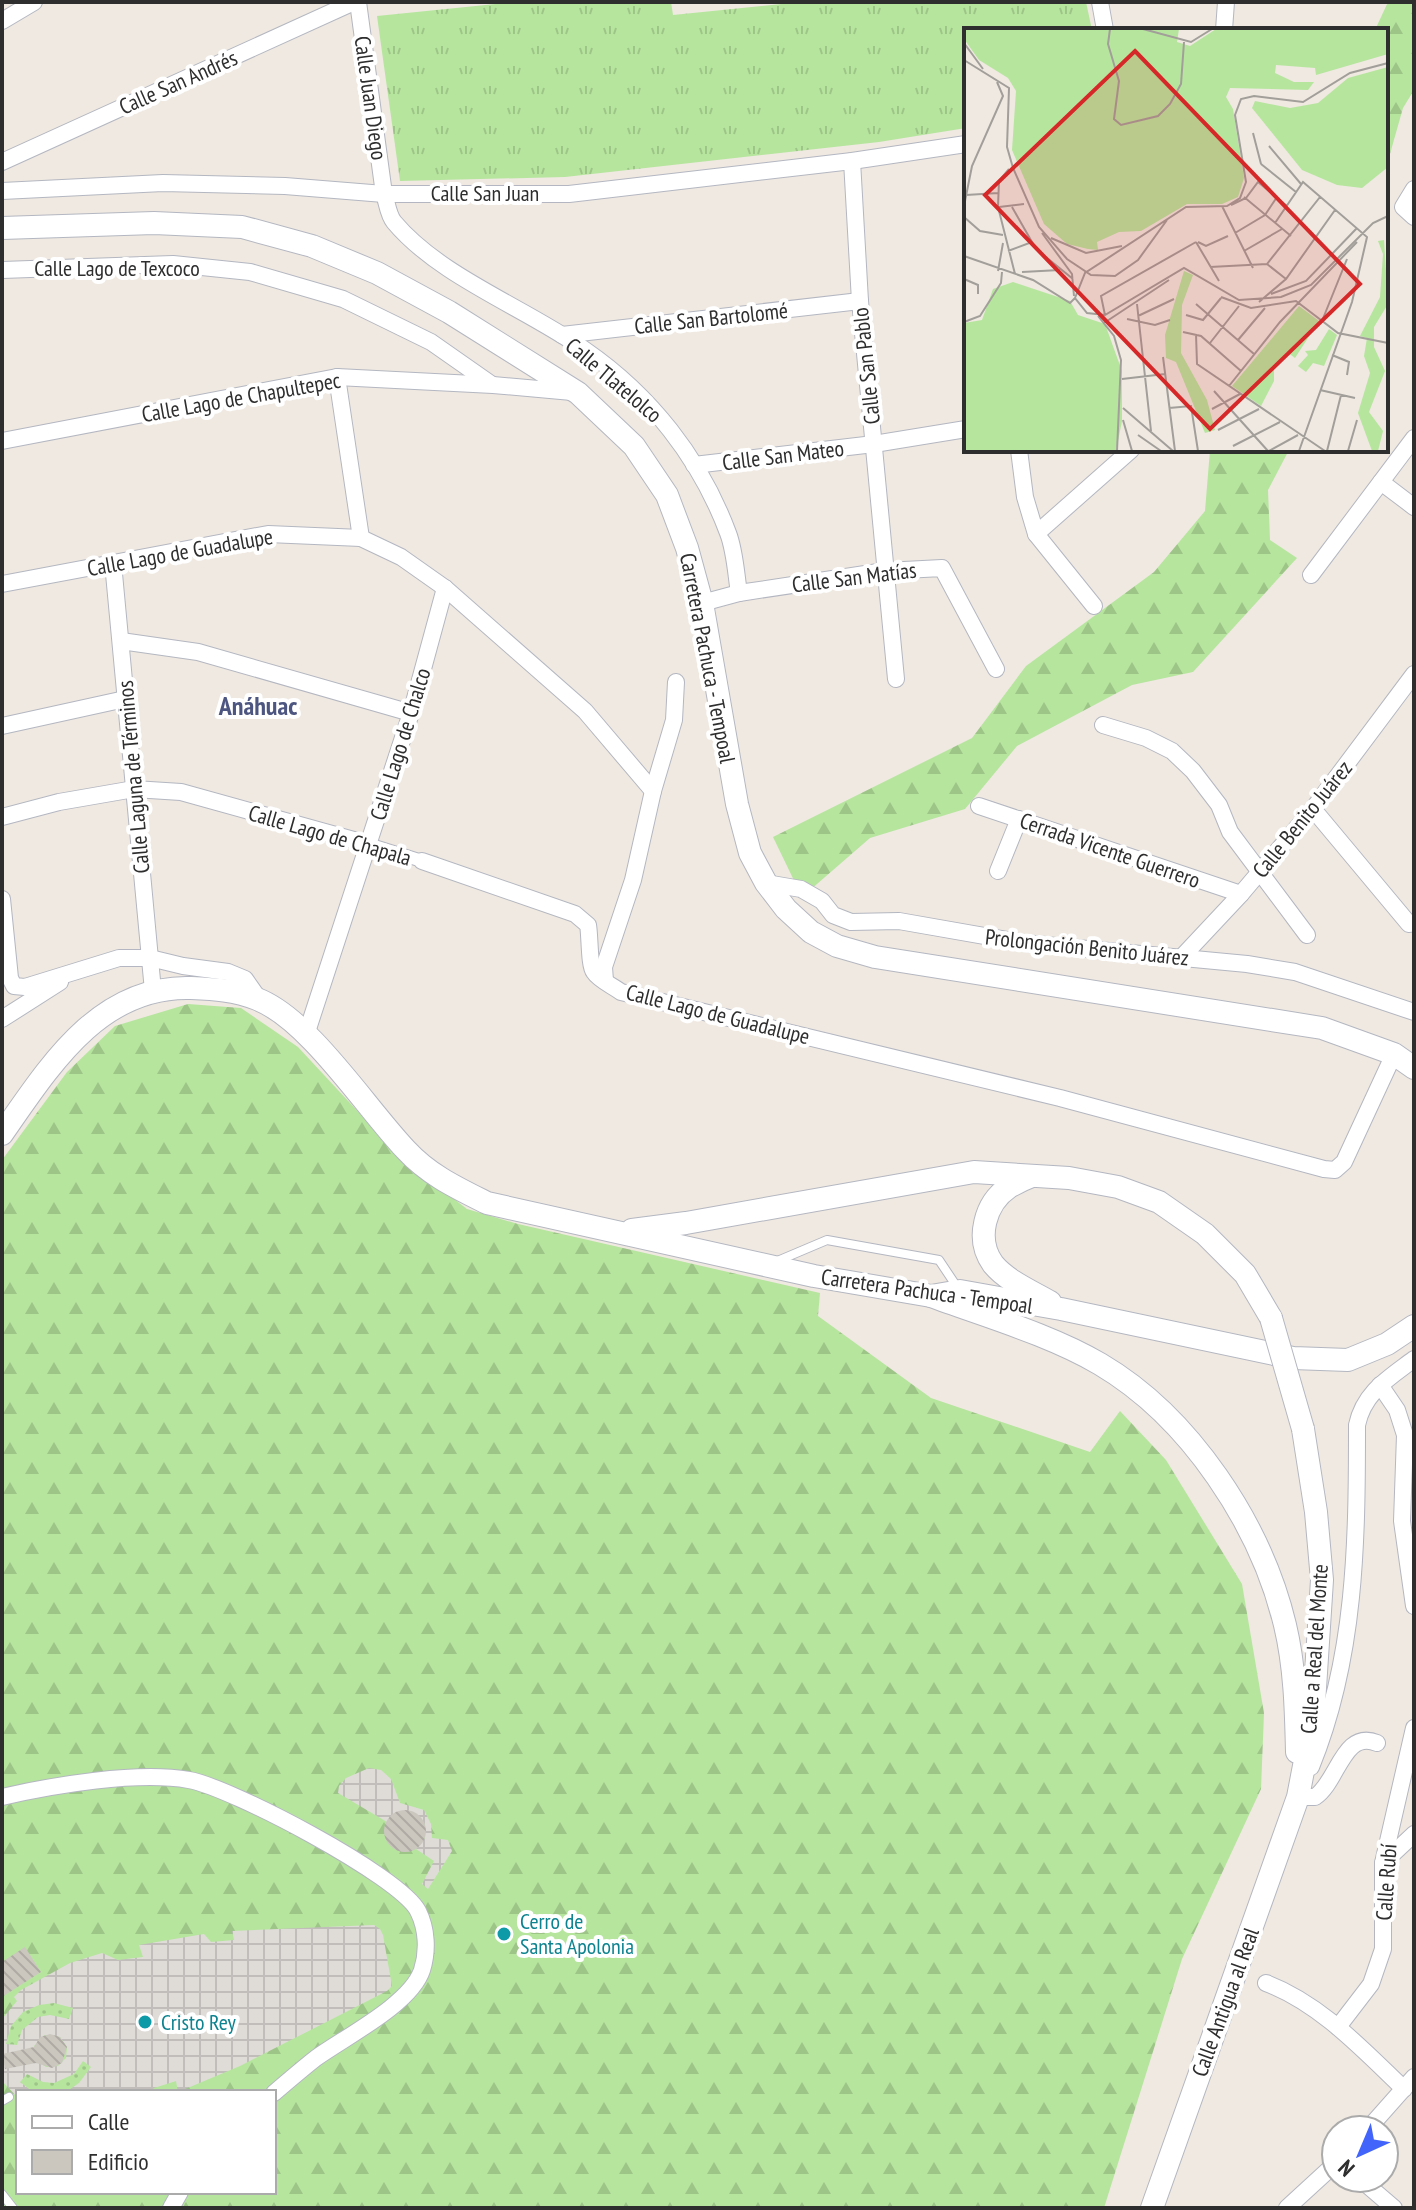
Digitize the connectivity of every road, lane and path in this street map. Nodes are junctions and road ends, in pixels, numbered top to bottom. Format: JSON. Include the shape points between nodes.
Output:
{"nodes":[{"id":1,"x":34,"y":2,"type":"edge"},
{"id":2,"x":356,"y":2,"type":"edge"},
{"id":3,"x":1100,"y":2,"type":"edge"},
{"id":4,"x":1226,"y":2,"type":"edge"},
{"id":5,"x":2,"y":21,"type":"edge"},
{"id":6,"x":1108,"y":28,"type":"edge"},
{"id":7,"x":1224,"y":28,"type":"edge"},
{"id":8,"x":964,"y":144,"type":"edge"},
{"id":9,"x":852,"y":161,"type":"junction"},
{"id":10,"x":2,"y":162,"type":"edge"},
{"id":11,"x":1414,"y":189,"type":"edge"},
{"id":12,"x":2,"y":191,"type":"edge"},
{"id":13,"x":384,"y":194,"type":"junction"},
{"id":14,"x":1408,"y":212,"type":"edge"},
{"id":15,"x":2,"y":228,"type":"edge"},
{"id":16,"x":2,"y":270,"type":"edge"},
{"id":17,"x":860,"y":301,"type":"junction"},
{"id":18,"x":562,"y":335,"type":"junction"},
{"id":19,"x":337,"y":377,"type":"junction"},
{"id":20,"x":493,"y":385,"type":"junction"},
{"id":21,"x":578,"y":393,"type":"junction"},
{"id":22,"x":964,"y":429,"type":"edge"},
{"id":23,"x":1414,"y":438,"type":"edge"},
{"id":24,"x":2,"y":441,"type":"edge"},
{"id":25,"x":874,"y":444,"type":"junction"},
{"id":26,"x":1019,"y":452,"type":"edge"},
{"id":27,"x":1129,"y":452,"type":"edge"},
{"id":28,"x":694,"y":465,"type":"junction"},
{"id":29,"x":1381,"y":482,"type":"junction"},
{"id":30,"x":1414,"y":507,"type":"edge"},
{"id":31,"x":1036,"y":534,"type":"junction"},
{"id":32,"x":361,"y":538,"type":"junction"},
{"id":33,"x":113,"y":563,"type":"junction"},
{"id":34,"x":885,"y":571,"type":"junction"},
{"id":35,"x":1311,"y":575,"type":"dead end"},
{"id":36,"x":2,"y":584,"type":"edge"},
{"id":37,"x":445,"y":588,"type":"junction"},
{"id":38,"x":739,"y":593,"type":"junction"},
{"id":39,"x":702,"y":603,"type":"junction"},
{"id":40,"x":1094,"y":606,"type":"dead end"},
{"id":41,"x":121,"y":641,"type":"junction"},
{"id":42,"x":996,"y":669,"type":"dead end"},
{"id":43,"x":1414,"y":674,"type":"edge"},
{"id":44,"x":896,"y":679,"type":"dead end"},
{"id":45,"x":676,"y":682,"type":"dead end"},
{"id":46,"x":125,"y":699,"type":"junction"},
{"id":47,"x":411,"y":713,"type":"junction"},
{"id":48,"x":1103,"y":725,"type":"dead end"},
{"id":49,"x":2,"y":726,"type":"edge"},
{"id":50,"x":134,"y":789,"type":"junction"},
{"id":51,"x":653,"y":791,"type":"junction"},
{"id":52,"x":979,"y":806,"type":"dead end"},
{"id":53,"x":1313,"y":809,"type":"junction"},
{"id":54,"x":2,"y":817,"type":"edge"},
{"id":55,"x":1019,"y":819,"type":"junction"},
{"id":56,"x":368,"y":844,"type":"junction"},
{"id":57,"x":422,"y":861,"type":"joint"},
{"id":58,"x":998,"y":871,"type":"dead end"},
{"id":59,"x":1259,"y":874,"type":"junction"},
{"id":60,"x":766,"y":883,"type":"junction"},
{"id":61,"x":1241,"y":894,"type":"junction"},
{"id":62,"x":2,"y":899,"type":"edge"},
{"id":63,"x":1409,"y":924,"type":"dead end"},
{"id":64,"x":1307,"y":935,"type":"dead end"},
{"id":65,"x":150,"y":958,"type":"junction"},
{"id":66,"x":1181,"y":958,"type":"junction"},
{"id":67,"x":78,"y":970,"type":"junction"},
{"id":68,"x":605,"y":981,"type":"junction"},
{"id":69,"x":153,"y":991,"type":"junction"},
{"id":70,"x":259,"y":999,"type":"junction"},
{"id":71,"x":1414,"y":1012,"type":"edge"},
{"id":72,"x":2,"y":1019,"type":"edge"},
{"id":73,"x":306,"y":1035,"type":"junction"},
{"id":74,"x":1394,"y":1054,"type":"junction"},
{"id":75,"x":1414,"y":1068,"type":"edge"},
{"id":76,"x":2,"y":1134,"type":"edge"},
{"id":77,"x":1034,"y":1174,"type":"junction"},
{"id":78,"x":619,"y":1231,"type":"junction"},
{"id":79,"x":766,"y":1266,"type":"junction"},
{"id":80,"x":960,"y":1291,"type":"junction"},
{"id":81,"x":931,"y":1296,"type":"junction"},
{"id":82,"x":1061,"y":1309,"type":"junction"},
{"id":83,"x":1414,"y":1326,"type":"edge"},
{"id":84,"x":1414,"y":1359,"type":"edge"},
{"id":85,"x":1380,"y":1385,"type":"junction"},
{"id":86,"x":1408,"y":1496,"type":"edge"},
{"id":87,"x":1414,"y":1606,"type":"edge"},
{"id":88,"x":1414,"y":1728,"type":"edge"},
{"id":89,"x":1377,"y":1743,"type":"dead end"},
{"id":90,"x":1411,"y":1758,"type":"edge"},
{"id":91,"x":2,"y":1797,"type":"edge"},
{"id":92,"x":1298,"y":1797,"type":"junction"},
{"id":93,"x":1414,"y":1834,"type":"edge"},
{"id":94,"x":1383,"y":1863,"type":"junction"},
{"id":95,"x":1266,"y":1983,"type":"dead end"},
{"id":96,"x":1338,"y":2027,"type":"junction"},
{"id":97,"x":1409,"y":2083,"type":"edge"},
{"id":98,"x":276,"y":2091,"type":"edge"},
{"id":99,"x":1381,"y":2114,"type":"edge"},
{"id":100,"x":1320,"y":2178,"type":"edge"},
{"id":101,"x":2,"y":2194,"type":"edge"},
{"id":102,"x":1378,"y":2194,"type":"edge"},
{"id":103,"x":13,"y":2208,"type":"edge"},
{"id":104,"x":1152,"y":2208,"type":"edge"},
{"id":105,"x":1287,"y":2208,"type":"edge"},
{"id":106,"x":1394,"y":2208,"type":"edge"}],
"edges":[{"from":1,"to":5,"type":"street"},
{"from":2,"to":10,"type":"street","name":"Calle San Andrés"},
{"from":2,"to":13,"type":"street","name":"Calle Juan Diego"},
{"from":3,"to":6,"type":"street"},
{"from":4,"to":7,"type":"street"},
{"from":8,"to":9,"type":"street","name":"Calle San Juan"},
{"from":9,"to":13,"type":"street","name":"Calle San Juan","via":[[569,194]]},
{"from":9,"to":17,"type":"street","name":"Calle San Pablo"},
{"from":11,"to":14,"type":"street"},
{"from":12,"to":13,"type":"street","name":"Calle San Juan","via":[[163,183]]},
{"from":13,"to":18,"type":"street","name":"Calle Tlatelolco","via":[[391,220],[428,253]]},
{"from":15,"to":21,"type":"main road","name":"Carretera Pachuca - Tempoal","via":[[154,223],[242,227],[312,246],[449,312]]},
{"from":16,"to":20,"type":"street","name":"Calle Lago de Texcoco","via":[[173,264],[250,272],[343,299],[431,342]]},
{"from":17,"to":18,"type":"street","name":"Calle San Bartolomé"},
{"from":17,"to":25,"type":"street","name":"Calle San Pablo"},
{"from":18,"to":28,"type":"street","name":"Calle Tlatelolco","via":[[647,401]]},
{"from":19,"to":20,"type":"street","name":"Calle Lago de Chapultepec"},
{"from":19,"to":24,"type":"street","name":"Calle Lago de Chapultepec"},
{"from":19,"to":32,"type":"street"},
{"from":20,"to":21,"type":"street","name":"Calle Lago de Chapultepec"},
{"from":21,"to":39,"type":"main road","name":"Carretera Pachuca - Tempoal","via":[[634,446],[667,495]]},
{"from":22,"to":25,"type":"street","name":"Calle San Mateo"},
{"from":23,"to":29,"type":"street"},
{"from":25,"to":28,"type":"street","name":"Calle San Mateo"},
{"from":25,"to":34,"type":"street","name":"Calle San Pablo"},
{"from":26,"to":31,"type":"street"},
{"from":27,"to":31,"type":"street"},
{"from":28,"to":38,"type":"street","name":"Calle Tlatelolco","via":[[729,536]]},
{"from":29,"to":30,"type":"street"},
{"from":29,"to":35,"type":"street"},
{"from":31,"to":40,"type":"street"},
{"from":32,"to":33,"type":"street","name":"Calle Lago de Guadalupe","via":[[268,534]]},
{"from":32,"to":37,"type":"street","name":"Calle Lago de Guadalupe","via":[[401,557]]},
{"from":33,"to":36,"type":"street","name":"Calle Lago de Guadalupe"},
{"from":33,"to":41,"type":"street","name":"Calle Laguna de Términos"},
{"from":34,"to":38,"type":"street","name":"Calle San Matías"},
{"from":34,"to":42,"type":"street","name":"Calle San Matías","via":[[942,568]]},
{"from":34,"to":44,"type":"street","name":"Calle San Pablo"},
{"from":37,"to":47,"type":"street","name":"Calle Lago de Chalco"},
{"from":37,"to":51,"type":"street","name":"Calle Lago de Guadalupe","via":[[585,711]]},
{"from":38,"to":39,"type":"street","name":"Calle San Matías"},
{"from":39,"to":60,"type":"main road","name":"Carretera Pachuca - Tempoal","via":[[737,804],[750,853]]},
{"from":41,"to":46,"type":"street","name":"Calle Laguna de Términos"},
{"from":41,"to":47,"type":"street","via":[[198,652]]},
{"from":43,"to":53,"type":"street","name":"Calle Benito Juárez"},
{"from":45,"to":51,"type":"street","via":[[674,720]]},
{"from":46,"to":49,"type":"street"},
{"from":46,"to":50,"type":"street","name":"Calle Laguna de Términos"},
{"from":47,"to":56,"type":"street","name":"Calle Lago de Chalco"},
{"from":48,"to":59,"type":"street","via":[[1172,751],[1193,771]]},
{"from":50,"to":54,"type":"street","name":"Calle Lago de Chapala"},
{"from":50,"to":56,"type":"street","name":"Calle Lago de Chapala","via":[[181,792]]},
{"from":50,"to":65,"type":"street","name":"Calle Laguna de Términos"},
{"from":51,"to":68,"type":"street","name":"Calle Lago de Guadalupe","via":[[633,880],[604,967]]},
{"from":52,"to":55,"type":"street","name":"Cerrada Vicente Guerrero"},
{"from":53,"to":59,"type":"street","name":"Calle Benito Juárez"},
{"from":53,"to":63,"type":"street"},
{"from":55,"to":58,"type":"street"},
{"from":55,"to":61,"type":"street","name":"Cerrada Vicente Guerrero"},
{"from":56,"to":57,"type":"street","name":"Calle Lago de Chapala"},
{"from":56,"to":73,"type":"street","name":"Calle Lago de Chalco"},
{"from":57,"to":68,"type":"street","name":"Calle Lago de Chapala","via":[[575,914],[588,925],[591,965]]},
{"from":59,"to":61,"type":"street","name":"Calle Benito Juárez"},
{"from":59,"to":64,"type":"street"},
{"from":60,"to":66,"type":"street","name":"Prolongación Benito Juárez","via":[[801,889],[833,915],[851,922],[899,921],[1024,943]]},
{"from":60,"to":74,"type":"main road","name":"Carretera Pachuca - Tempoal","via":[[811,932],[875,957],[1322,1028]]},
{"from":61,"to":66,"type":"street","name":"Calle Benito Juárez"},
{"from":62,"to":67,"type":"street","via":[[14,986]]},
{"from":65,"to":67,"type":"street","via":[[119,958]]},
{"from":65,"to":69,"type":"street","name":"Calle Laguna de Términos"},
{"from":65,"to":70,"type":"street","via":[[228,972],[245,979]]},
{"from":66,"to":71,"type":"street","name":"Prolongación Benito Juárez","via":[[1295,972]]},
{"from":67,"to":72,"type":"street"},
{"from":68,"to":74,"type":"street","name":"Calle Lago de Guadalupe","via":[[621,992],[1060,1098],[1324,1169],[1335,1170],[1344,1162]]},
{"from":69,"to":70,"type":"main road","name":"Carretera Pachuca - Tempoal","via":[[225,989]]},
{"from":69,"to":76,"type":"main road","name":"Carretera Pachuca - Tempoal","via":[[99,1017],[74,1039]]},
{"from":70,"to":73,"type":"main road","name":"Carretera Pachuca - Tempoal"},
{"from":73,"to":78,"type":"main road","name":"Carretera Pachuca - Tempoal","via":[[408,1152],[444,1182],[487,1203]]},
{"from":74,"to":75,"type":"main road","name":"Carretera Pachuca - Tempoal"},
{"from":77,"to":78,"type":"main road","name":"Calle a Real del Monte","via":[[974,1172]]},
{"from":77,"to":82,"type":"main road","via":[[1007,1188],[994,1203],[985,1218],[986,1250],[1007,1277]]},
{"from":77,"to":92,"type":"main road","name":"Calle a Real del Monte","bridge":true,"via":[[1118,1187],[1159,1202],[1205,1234],[1245,1274],[1271,1318],[1303,1429],[1322,1580],[1313,1719]]},
{"from":78,"to":79,"type":"main road","name":"Carretera Pachuca - Tempoal"},
{"from":79,"to":80,"type":"lane","via":[[827,1240],[939,1260]]},
{"from":79,"to":81,"type":"main road","name":"Carretera Pachuca - Tempoal"},
{"from":80,"to":81,"type":"main road","name":"Carretera Pachuca - Tempoal"},
{"from":80,"to":82,"type":"main road","name":"Carretera Pachuca - Tempoal"},
{"from":81,"to":92,"type":"main road","via":[[1102,1365],[1193,1445],[1256,1544],[1285,1625],[1295,1685]]},
{"from":82,"to":83,"type":"main road","name":"Carretera Pachuca - Tempoal","via":[[1293,1358],[1348,1360]]},
{"from":84,"to":85,"type":"street"},
{"from":85,"to":86,"type":"street","via":[[1397,1410],[1405,1435]]},
{"from":85,"to":92,"type":"street","via":[[1360,1410],[1357,1425],[1357,1540],[1346,1650],[1328,1726]]},
{"from":86,"to":87,"type":"street","via":[[1402,1521]]},
{"from":88,"to":90,"type":"street","name":"Calle Rubí"},
{"from":89,"to":92,"type":"street","via":[[1358,1741],[1323,1792]]},
{"from":90,"to":94,"type":"street","name":"Calle Rubí"},
{"from":91,"to":98,"type":"street","via":[[129,1778],[189,1780],[260,1806],[396,1886],[418,1909],[427,1939],[422,1972],[397,2003]]},
{"from":92,"to":104,"type":"main road","name":"Calle Antigua al Real"},
{"from":93,"to":94,"type":"street"},
{"from":94,"to":96,"type":"street","name":"Calle Rubí","via":[[1383,1949],[1371,1984]]},
{"from":95,"to":96,"type":"street"},
{"from":96,"to":97,"type":"street"},
{"from":97,"to":99,"type":"street"},
{"from":100,"to":105,"type":"street"},
{"from":101,"to":103,"type":"lane"},
{"from":102,"to":106,"type":"street"}]}
